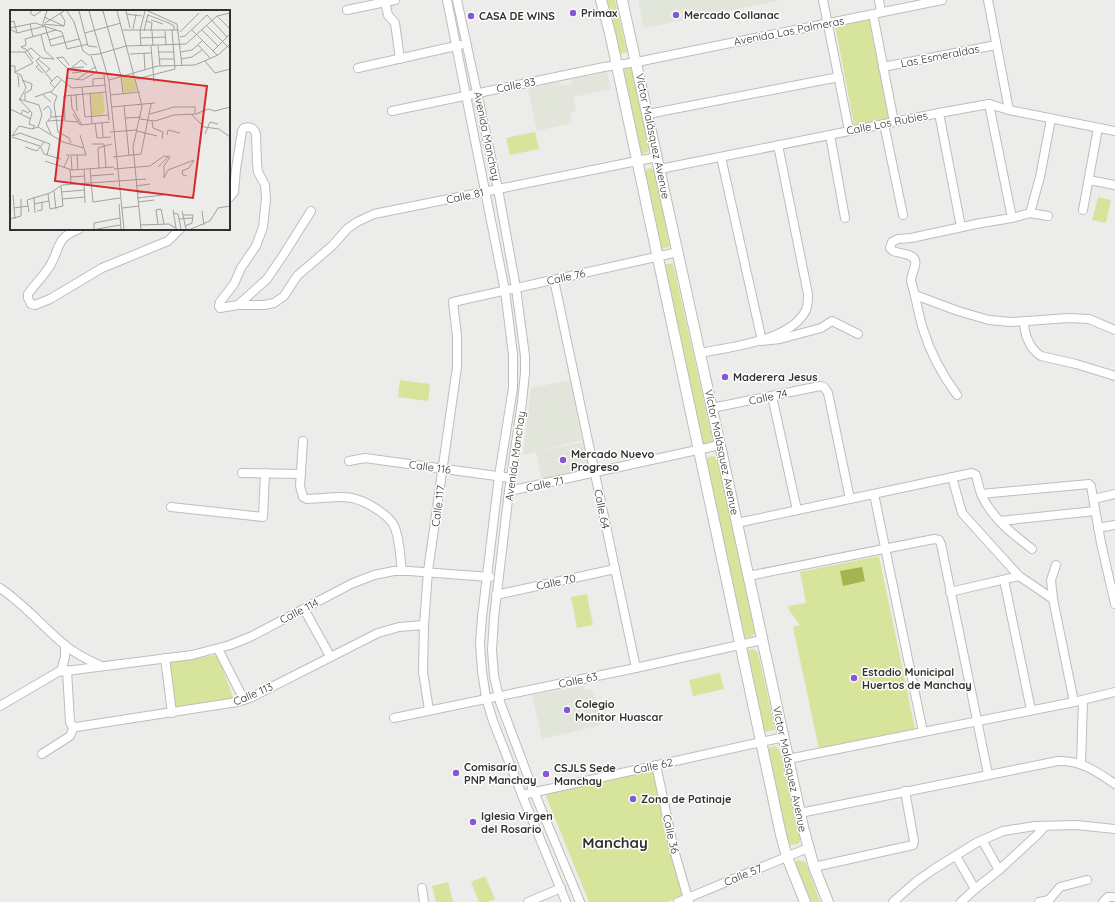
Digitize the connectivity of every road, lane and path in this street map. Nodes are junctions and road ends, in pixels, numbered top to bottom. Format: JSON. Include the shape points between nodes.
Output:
{"nodes":[{"id":1,"x":395,"y":0,"type":"edge"},
{"id":2,"x":447,"y":0,"type":"edge"},
{"id":3,"x":457,"y":0,"type":"edge"},
{"id":4,"x":601,"y":0,"type":"edge"},
{"id":5,"x":622,"y":0,"type":"edge"},
{"id":6,"x":823,"y":0,"type":"edge"},
{"id":7,"x":879,"y":0,"type":"edge"},
{"id":8,"x":942,"y":0,"type":"edge"},
{"id":9,"x":988,"y":0,"type":"edge"},
{"id":10,"x":385,"y":2,"type":"junction"},
{"id":11,"x":347,"y":10,"type":"dead end"},
{"id":12,"x":877,"y":13,"type":"junction"},
{"id":13,"x":828,"y":23,"type":"junction"},
{"id":14,"x":467,"y":44,"type":"junction"},
{"id":15,"x":996,"y":44,"type":"junction"},
{"id":16,"x":457,"y":46,"type":"junction"},
{"id":17,"x":400,"y":59,"type":"junction"},
{"id":18,"x":636,"y":62,"type":"junction"},
{"id":19,"x":617,"y":65,"type":"junction"},
{"id":20,"x":883,"y":67,"type":"junction"},
{"id":21,"x":358,"y":68,"type":"dead end"},
{"id":22,"x":838,"y":76,"type":"junction"},
{"id":23,"x":478,"y":92,"type":"junction"},
{"id":24,"x":466,"y":95,"type":"junction"},
{"id":25,"x":989,"y":104,"type":"junction"},
{"id":26,"x":1009,"y":110,"type":"junction"},
{"id":27,"x":392,"y":111,"type":"dead end"},
{"id":28,"x":939,"y":113,"type":"junction"},
{"id":29,"x":648,"y":114,"type":"junction"},
{"id":30,"x":1051,"y":119,"type":"junction"},
{"id":31,"x":894,"y":122,"type":"junction"},
{"id":32,"x":884,"y":124,"type":"junction"},
{"id":33,"x":1098,"y":128,"type":"junction"},
{"id":34,"x":849,"y":130,"type":"junction"},
{"id":35,"x":1115,"y":131,"type":"edge"},
{"id":36,"x":830,"y":135,"type":"junction"},
{"id":37,"x":778,"y":145,"type":"junction"},
{"id":38,"x":657,"y":157,"type":"junction"},
{"id":39,"x":721,"y":157,"type":"junction"},
{"id":40,"x":637,"y":161,"type":"junction"},
{"id":41,"x":660,"y":169,"type":"junction"},
{"id":42,"x":1089,"y":180,"type":"junction"},
{"id":43,"x":1115,"y":185,"type":"edge"},
{"id":44,"x":498,"y":189,"type":"junction"},
{"id":45,"x":486,"y":192,"type":"junction"},
{"id":46,"x":230,"y":197,"type":"edge"},
{"id":47,"x":1083,"y":210,"type":"dead end"},
{"id":48,"x":311,"y":211,"type":"dead end"},
{"id":49,"x":1030,"y":213,"type":"junction"},
{"id":50,"x":903,"y":215,"type":"dead end"},
{"id":51,"x":1048,"y":216,"type":"dead end"},
{"id":52,"x":845,"y":218,"type":"dead end"},
{"id":53,"x":1012,"y":218,"type":"junction"},
{"id":54,"x":961,"y":227,"type":"junction"},
{"id":55,"x":77,"y":230,"type":"edge"},
{"id":56,"x":179,"y":230,"type":"edge"},
{"id":57,"x":678,"y":252,"type":"junction"},
{"id":58,"x":657,"y":257,"type":"junction"},
{"id":59,"x":554,"y":280,"type":"junction"},
{"id":60,"x":516,"y":288,"type":"junction"},
{"id":61,"x":505,"y":290,"type":"junction"},
{"id":62,"x":915,"y":295,"type":"junction"},
{"id":63,"x":453,"y":302,"type":"joint"},
{"id":64,"x":238,"y":305,"type":"junction"},
{"id":65,"x":1024,"y":322,"type":"junction"},
{"id":66,"x":1115,"y":330,"type":"edge"},
{"id":67,"x":858,"y":334,"type":"dead end"},
{"id":68,"x":762,"y":341,"type":"junction"},
{"id":69,"x":700,"y":353,"type":"junction"},
{"id":70,"x":1115,"y":376,"type":"edge"},
{"id":71,"x":957,"y":395,"type":"dead end"},
{"id":72,"x":772,"y":396,"type":"junction"},
{"id":73,"x":712,"y":408,"type":"junction"},
{"id":74,"x":303,"y":441,"type":"dead end"},
{"id":75,"x":720,"y":445,"type":"junction"},
{"id":76,"x":699,"y":450,"type":"junction"},
{"id":77,"x":349,"y":461,"type":"dead end"},
{"id":78,"x":444,"y":468,"type":"junction"},
{"id":79,"x":242,"y":473,"type":"dead end"},
{"id":80,"x":264,"y":473,"type":"junction"},
{"id":81,"x":595,"y":473,"type":"junction"},
{"id":82,"x":301,"y":474,"type":"junction"},
{"id":83,"x":499,"y":476,"type":"junction"},
{"id":84,"x":952,"y":477,"type":"junction"},
{"id":85,"x":511,"y":478,"type":"junction"},
{"id":86,"x":509,"y":491,"type":"junction"},
{"id":87,"x":874,"y":494,"type":"junction"},
{"id":88,"x":981,"y":494,"type":"junction"},
{"id":89,"x":1115,"y":494,"type":"edge"},
{"id":90,"x":850,"y":499,"type":"junction"},
{"id":91,"x":1094,"y":499,"type":"junction"},
{"id":92,"x":171,"y":507,"type":"dead end"},
{"id":93,"x":798,"y":510,"type":"junction"},
{"id":94,"x":1095,"y":511,"type":"junction"},
{"id":95,"x":1000,"y":521,"type":"junction"},
{"id":96,"x":737,"y":523,"type":"junction"},
{"id":97,"x":1115,"y":525,"type":"edge"},
{"id":98,"x":1098,"y":528,"type":"junction"},
{"id":99,"x":886,"y":549,"type":"junction"},
{"id":100,"x":1032,"y":549,"type":"dead end"},
{"id":101,"x":1056,"y":565,"type":"dead end"},
{"id":102,"x":615,"y":569,"type":"junction"},
{"id":103,"x":402,"y":571,"type":"junction"},
{"id":104,"x":428,"y":571,"type":"junction"},
{"id":105,"x":748,"y":576,"type":"junction"},
{"id":106,"x":1019,"y":576,"type":"junction"},
{"id":107,"x":486,"y":577,"type":"junction"},
{"id":108,"x":498,"y":578,"type":"junction"},
{"id":109,"x":1004,"y":580,"type":"junction"},
{"id":110,"x":1051,"y":580,"type":"junction"},
{"id":111,"x":0,"y":588,"type":"edge"},
{"id":112,"x":950,"y":592,"type":"junction"},
{"id":113,"x":1044,"y":593,"type":"junction"},
{"id":114,"x":496,"y":595,"type":"junction"},
{"id":115,"x":1053,"y":599,"type":"junction"},
{"id":116,"x":1115,"y":604,"type":"edge"},
{"id":117,"x":304,"y":609,"type":"junction"},
{"id":118,"x":424,"y":625,"type":"junction"},
{"id":119,"x":762,"y":640,"type":"junction"},
{"id":120,"x":65,"y":645,"type":"junction"},
{"id":121,"x":740,"y":645,"type":"junction"},
{"id":122,"x":218,"y":649,"type":"junction"},
{"id":123,"x":330,"y":656,"type":"junction"},
{"id":124,"x":165,"y":658,"type":"junction"},
{"id":125,"x":101,"y":667,"type":"junction"},
{"id":126,"x":636,"y":668,"type":"junction"},
{"id":127,"x":64,"y":671,"type":"junction"},
{"id":128,"x":1115,"y":692,"type":"edge"},
{"id":129,"x":498,"y":697,"type":"junction"},
{"id":130,"x":486,"y":698,"type":"junction"},
{"id":131,"x":244,"y":700,"type":"junction"},
{"id":132,"x":1083,"y":700,"type":"junction"},
{"id":133,"x":1074,"y":702,"type":"junction"},
{"id":134,"x":0,"y":706,"type":"edge"},
{"id":135,"x":429,"y":710,"type":"junction"},
{"id":136,"x":1031,"y":710,"type":"junction"},
{"id":137,"x":172,"y":713,"type":"junction"},
{"id":138,"x":394,"y":718,"type":"dead end"},
{"id":139,"x":977,"y":721,"type":"junction"},
{"id":140,"x":73,"y":726,"type":"junction"},
{"id":141,"x":923,"y":732,"type":"junction"},
{"id":142,"x":784,"y":737,"type":"junction"},
{"id":143,"x":761,"y":742,"type":"junction"},
{"id":144,"x":42,"y":754,"type":"dead end"},
{"id":145,"x":788,"y":760,"type":"junction"},
{"id":146,"x":1081,"y":764,"type":"junction"},
{"id":147,"x":656,"y":765,"type":"junction"},
{"id":148,"x":988,"y":774,"type":"junction"},
{"id":149,"x":1115,"y":783,"type":"edge"},
{"id":150,"x":534,"y":792,"type":"junction"},
{"id":151,"x":905,"y":792,"type":"junction"},
{"id":152,"x":522,"y":795,"type":"junction"},
{"id":153,"x":800,"y":813,"type":"junction"},
{"id":154,"x":1045,"y":826,"type":"junction"},
{"id":155,"x":1115,"y":829,"type":"edge"},
{"id":156,"x":982,"y":840,"type":"junction"},
{"id":157,"x":808,"y":848,"type":"junction"},
{"id":158,"x":956,"y":856,"type":"junction"},
{"id":159,"x":787,"y":857,"type":"junction"},
{"id":160,"x":814,"y":867,"type":"junction"},
{"id":161,"x":999,"y":870,"type":"junction"},
{"id":162,"x":1087,"y":880,"type":"dead end"},
{"id":163,"x":422,"y":888,"type":"dead end"},
{"id":164,"x":561,"y":888,"type":"junction"},
{"id":165,"x":975,"y":889,"type":"junction"},
{"id":166,"x":1115,"y":897,"type":"edge"},
{"id":167,"x":688,"y":900,"type":"edge"},
{"id":168,"x":424,"y":902,"type":"edge"},
{"id":169,"x":528,"y":902,"type":"edge"},
{"id":170,"x":566,"y":902,"type":"edge"},
{"id":171,"x":580,"y":902,"type":"edge"},
{"id":172,"x":678,"y":902,"type":"edge"},
{"id":173,"x":805,"y":902,"type":"edge"},
{"id":174,"x":828,"y":902,"type":"edge"},
{"id":175,"x":893,"y":902,"type":"edge"},
{"id":176,"x":962,"y":902,"type":"edge"},
{"id":177,"x":1039,"y":902,"type":"edge"},
{"id":178,"x":1103,"y":902,"type":"edge"}],
"edges":[{"from":1,"to":10,"type":"street"},
{"from":2,"to":16,"type":"street","name":"Avenida Manchay"},
{"from":3,"to":14,"type":"street","name":"Avenida Manchay"},
{"from":4,"to":19,"type":"main road","name":"Víctor Malásquez Avenue"},
{"from":5,"to":18,"type":"main road","name":"Víctor Malásquez Avenue"},
{"from":6,"to":13,"type":"street"},
{"from":7,"to":12,"type":"street"},
{"from":8,"to":12,"type":"street","name":"Avenida Las Palmeras"},
{"from":9,"to":15,"type":"street"},
{"from":10,"to":11,"type":"street"},
{"from":10,"to":17,"type":"street","via":[[388,15],[395,23]]},
{"from":12,"to":13,"type":"street","name":"Avenida Las Palmeras"},
{"from":12,"to":20,"type":"street"},
{"from":13,"to":18,"type":"street","name":"Avenida Las Palmeras"},
{"from":13,"to":22,"type":"street"},
{"from":14,"to":16,"type":"street"},
{"from":14,"to":23,"type":"street","name":"Avenida Manchay"},
{"from":15,"to":20,"type":"street","name":"Las Esmeraldas"},
{"from":15,"to":26,"type":"street"},
{"from":16,"to":17,"type":"street"},
{"from":16,"to":24,"type":"street","name":"Avenida Manchay"},
{"from":17,"to":21,"type":"street"},
{"from":18,"to":19,"type":"street","name":"Avenida Las Palmeras"},
{"from":18,"to":29,"type":"main road","name":"Víctor Malásquez Avenue"},
{"from":19,"to":23,"type":"street","name":"Calle 83"},
{"from":19,"to":40,"type":"main road","name":"Víctor Malásquez Avenue"},
{"from":20,"to":31,"type":"street"},
{"from":22,"to":29,"type":"street"},
{"from":22,"to":34,"type":"street"},
{"from":23,"to":24,"type":"street","name":"Calle 83"},
{"from":23,"to":44,"type":"street","name":"Avenida Manchay"},
{"from":24,"to":27,"type":"street","name":"Calle 83"},
{"from":24,"to":45,"type":"street","name":"Avenida Manchay"},
{"from":25,"to":26,"type":"street","name":"Calle Los Rubies"},
{"from":25,"to":28,"type":"street","name":"Calle Los Rubies"},
{"from":25,"to":53,"type":"street"},
{"from":26,"to":30,"type":"street","name":"Calle Los Rubies"},
{"from":28,"to":31,"type":"street","name":"Calle Los Rubies"},
{"from":28,"to":54,"type":"street"},
{"from":29,"to":38,"type":"main road","name":"Víctor Malásquez Avenue"},
{"from":30,"to":33,"type":"street","name":"Calle Los Rubies"},
{"from":30,"to":49,"type":"street"},
{"from":31,"to":32,"type":"street","name":"Calle Los Rubies"},
{"from":32,"to":34,"type":"street","name":"Calle Los Rubies"},
{"from":32,"to":50,"type":"street"},
{"from":33,"to":35,"type":"street","name":"Calle Los Rubies"},
{"from":33,"to":42,"type":"street"},
{"from":34,"to":36,"type":"street","name":"Calle Los Rubies"},
{"from":36,"to":37,"type":"street","name":"Calle Los Rubies"},
{"from":36,"to":52,"type":"street"},
{"from":37,"to":39,"type":"street","name":"Calle Los Rubies"},
{"from":37,"to":68,"type":"street","via":[[808,303],[806,310],[796,322]]},
{"from":38,"to":40,"type":"street","name":"Calle 81"},
{"from":38,"to":41,"type":"main road","name":"Víctor Malásquez Avenue"},
{"from":39,"to":41,"type":"street","name":"Calle Los Rubies"},
{"from":39,"to":68,"type":"street"},
{"from":40,"to":44,"type":"street","name":"Calle 81"},
{"from":40,"to":58,"type":"main road","name":"Víctor Malásquez Avenue"},
{"from":41,"to":57,"type":"main road","name":"Víctor Malásquez Avenue"},
{"from":42,"to":43,"type":"street"},
{"from":42,"to":47,"type":"street"},
{"from":44,"to":45,"type":"street","name":"Calle 81"},
{"from":44,"to":60,"type":"street","name":"Avenida Manchay"},
{"from":45,"to":61,"type":"street","name":"Avenida Manchay"},
{"from":45,"to":64,"type":"street","name":"Calle 81","via":[[374,214],[347,229],[333,245],[296,276],[279,300],[264,306]]},
{"from":46,"to":64,"type":"street","name":"Calle 81","via":[[234,192],[242,131],[250,127],[256,134],[258,172],[265,185],[266,199],[264,227],[256,246],[219,304],[220,308]]},
{"from":48,"to":64,"type":"street","via":[[267,279]]},
{"from":49,"to":51,"type":"street"},
{"from":49,"to":53,"type":"street"},
{"from":53,"to":54,"type":"street"},
{"from":54,"to":62,"type":"street","via":[[892,242],[892,251],[909,254],[916,261],[911,274]]},
{"from":55,"to":56,"type":"street","via":[[64,236],[51,264],[28,294],[31,304],[50,299],[102,268],[168,241]]},
{"from":57,"to":58,"type":"street","name":"Calle 76"},
{"from":57,"to":69,"type":"main road","name":"Víctor Malásquez Avenue"},
{"from":58,"to":59,"type":"street","name":"Calle 76"},
{"from":58,"to":76,"type":"main road","name":"Víctor Malásquez Avenue"},
{"from":59,"to":60,"type":"street","name":"Calle 76"},
{"from":59,"to":81,"type":"street","name":"Calle 64"},
{"from":60,"to":61,"type":"street","name":"Calle 76"},
{"from":60,"to":85,"type":"street","name":"Avenida Manchay","via":[[526,368]]},
{"from":61,"to":63,"type":"street","name":"Calle 76"},
{"from":61,"to":83,"type":"street","name":"Avenida Manchay","via":[[512,342],[513,379]]},
{"from":62,"to":65,"type":"street","via":[[982,319]]},
{"from":62,"to":71,"type":"street","via":[[927,340]]},
{"from":63,"to":78,"type":"street","name":"Calle 117","via":[[457,356]]},
{"from":65,"to":66,"type":"street","via":[[1089,319]]},
{"from":65,"to":70,"type":"street","via":[[1027,340],[1037,354]]},
{"from":67,"to":68,"type":"street","via":[[832,321],[821,328]]},
{"from":68,"to":69,"type":"street"},
{"from":69,"to":73,"type":"main road","name":"Víctor Malásquez Avenue"},
{"from":72,"to":73,"type":"street","name":"Calle 74"},
{"from":72,"to":90,"type":"street","name":"Calle 74","via":[[820,386],[828,392]]},
{"from":72,"to":93,"type":"street"},
{"from":73,"to":75,"type":"main road","name":"Víctor Malásquez Avenue"},
{"from":74,"to":82,"type":"street"},
{"from":75,"to":76,"type":"street","name":"Calle 71"},
{"from":75,"to":96,"type":"main road","name":"Víctor Malásquez Avenue"},
{"from":76,"to":81,"type":"street","name":"Calle 71"},
{"from":76,"to":121,"type":"main road","name":"Víctor Malásquez Avenue"},
{"from":77,"to":78,"type":"street","name":"Calle 116","via":[[365,458]]},
{"from":78,"to":83,"type":"street","name":"Calle 116"},
{"from":78,"to":104,"type":"street","name":"Calle 117"},
{"from":79,"to":80,"type":"street"},
{"from":80,"to":82,"type":"street"},
{"from":80,"to":92,"type":"street","via":[[263,517]]},
{"from":81,"to":86,"type":"street","name":"Calle 71"},
{"from":81,"to":102,"type":"street","name":"Calle 64"},
{"from":82,"to":103,"type":"street","via":[[300,486],[303,497],[307,499],[340,496],[353,498],[366,502],[386,516],[396,528]]},
{"from":83,"to":85,"type":"street","name":"Calle 116"},
{"from":83,"to":107,"type":"street","name":"Avenida Manchay"},
{"from":84,"to":87,"type":"street"},
{"from":84,"to":88,"type":"street","via":[[975,473]]},
{"from":84,"to":106,"type":"street","via":[[962,513]]},
{"from":85,"to":86,"type":"street","name":"Avenida Manchay"},
{"from":86,"to":108,"type":"street","name":"Avenida Manchay"},
{"from":87,"to":90,"type":"street"},
{"from":87,"to":99,"type":"street"},
{"from":88,"to":91,"type":"street","via":[[1089,484]]},
{"from":88,"to":95,"type":"street"},
{"from":89,"to":91,"type":"street"},
{"from":90,"to":93,"type":"street"},
{"from":91,"to":94,"type":"street"},
{"from":93,"to":96,"type":"street"},
{"from":94,"to":95,"type":"street"},
{"from":94,"to":98,"type":"street"},
{"from":95,"to":100,"type":"street"},
{"from":96,"to":105,"type":"main road","name":"Víctor Malásquez Avenue"},
{"from":97,"to":98,"type":"street"},
{"from":98,"to":116,"type":"street"},
{"from":99,"to":105,"type":"street"},
{"from":99,"to":112,"type":"street","via":[[938,540],[941,543]]},
{"from":99,"to":141,"type":"street"},
{"from":101,"to":110,"type":"street"},
{"from":102,"to":114,"type":"street","name":"Calle 70"},
{"from":102,"to":126,"type":"street","name":"Calle 64"},
{"from":103,"to":104,"type":"street","name":"Calle 114"},
{"from":103,"to":117,"type":"street","name":"Calle 114","via":[[367,577]]},
{"from":104,"to":107,"type":"street","name":"Calle 114"},
{"from":104,"to":118,"type":"street","name":"Calle 117"},
{"from":105,"to":119,"type":"main road","name":"Víctor Malásquez Avenue"},
{"from":106,"to":109,"type":"street"},
{"from":106,"to":113,"type":"street"},
{"from":107,"to":108,"type":"street","name":"Calle 114"},
{"from":107,"to":130,"type":"street","name":"Avenida Manchay","via":[[480,651]]},
{"from":108,"to":114,"type":"street","name":"Avenida Manchay"},
{"from":109,"to":112,"type":"street"},
{"from":109,"to":136,"type":"street"},
{"from":110,"to":113,"type":"street"},
{"from":110,"to":115,"type":"street"},
{"from":111,"to":120,"type":"street"},
{"from":112,"to":139,"type":"street"},
{"from":113,"to":115,"type":"street"},
{"from":114,"to":129,"type":"street","name":"Avenida Manchay","via":[[492,654]]},
{"from":115,"to":133,"type":"street"},
{"from":117,"to":122,"type":"street","name":"Calle 114","via":[[243,640]]},
{"from":117,"to":123,"type":"street"},
{"from":118,"to":123,"type":"street","name":"Calle 113","via":[[407,625],[385,630]]},
{"from":118,"to":135,"type":"street","name":"Calle 117","via":[[423,672]]},
{"from":119,"to":121,"type":"street","name":"Calle 63"},
{"from":119,"to":142,"type":"main road","name":"Víctor Malásquez Avenue"},
{"from":120,"to":125,"type":"street"},
{"from":120,"to":127,"type":"street"},
{"from":121,"to":126,"type":"street","name":"Calle 63"},
{"from":121,"to":143,"type":"main road","name":"Víctor Malásquez Avenue"},
{"from":122,"to":124,"type":"street","name":"Calle 114"},
{"from":122,"to":131,"type":"street"},
{"from":123,"to":131,"type":"street","name":"Calle 113"},
{"from":124,"to":125,"type":"street","name":"Calle 114"},
{"from":124,"to":137,"type":"street"},
{"from":125,"to":127,"type":"street","name":"Calle 114"},
{"from":126,"to":129,"type":"street","name":"Calle 63"},
{"from":127,"to":134,"type":"street","via":[[52,674]]},
{"from":127,"to":140,"type":"street","via":[[70,722]]},
{"from":128,"to":132,"type":"street"},
{"from":129,"to":130,"type":"street","name":"Calle 63"},
{"from":129,"to":150,"type":"street","name":"Avenida Manchay"},
{"from":130,"to":135,"type":"street","name":"Calle 63"},
{"from":130,"to":152,"type":"street","name":"Avenida Manchay"},
{"from":131,"to":137,"type":"street","name":"Calle 113"},
{"from":132,"to":133,"type":"street"},
{"from":132,"to":146,"type":"street"},
{"from":133,"to":136,"type":"street"},
{"from":135,"to":138,"type":"street","name":"Calle 63"},
{"from":136,"to":139,"type":"street"},
{"from":137,"to":140,"type":"street","name":"Calle 113"},
{"from":139,"to":141,"type":"street"},
{"from":139,"to":148,"type":"street"},
{"from":140,"to":144,"type":"street","via":[[70,736]]},
{"from":141,"to":145,"type":"street"},
{"from":142,"to":143,"type":"street","name":"Calle 62"},
{"from":142,"to":145,"type":"main road","name":"Víctor Malásquez Avenue"},
{"from":143,"to":147,"type":"street","name":"Calle 62"},
{"from":143,"to":159,"type":"main road","name":"Víctor Malásquez Avenue"},
{"from":145,"to":153,"type":"main road","name":"Víctor Malásquez Avenue"},
{"from":146,"to":148,"type":"street","via":[[1058,761]]},
{"from":146,"to":149,"type":"street"},
{"from":147,"to":150,"type":"street","name":"Calle 62"},
{"from":147,"to":167,"type":"street","name":"Calle 36","via":[[674,850]]},
{"from":148,"to":151,"type":"street"},
{"from":150,"to":152,"type":"street","name":"Calle 62"},
{"from":150,"to":171,"type":"street","name":"Avenida Manchay"},
{"from":151,"to":153,"type":"street"},
{"from":151,"to":160,"type":"street","via":[[913,845]]},
{"from":152,"to":164,"type":"street","name":"Avenida Manchay"},
{"from":153,"to":157,"type":"main road","name":"Víctor Malásquez Avenue"},
{"from":154,"to":155,"type":"street"},
{"from":154,"to":156,"type":"street","via":[[1010,829]]},
{"from":154,"to":161,"type":"street"},
{"from":156,"to":158,"type":"street"},
{"from":156,"to":161,"type":"street"},
{"from":157,"to":159,"type":"street","name":"Calle 57"},
{"from":157,"to":160,"type":"main road","name":"Víctor Malásquez Avenue"},
{"from":158,"to":165,"type":"street"},
{"from":158,"to":175,"type":"street","via":[[917,881]]},
{"from":159,"to":167,"type":"street","name":"Calle 57"},
{"from":159,"to":173,"type":"main road","name":"Víctor Malásquez Avenue"},
{"from":160,"to":174,"type":"main road","name":"Víctor Malásquez Avenue"},
{"from":161,"to":165,"type":"street"},
{"from":162,"to":177,"type":"street","via":[[1060,887],[1049,900]]},
{"from":163,"to":168,"type":"street"},
{"from":164,"to":169,"type":"street"},
{"from":164,"to":170,"type":"street","name":"Avenida Manchay"},
{"from":165,"to":176,"type":"street"},
{"from":166,"to":178,"type":"street","via":[[1108,897]]},
{"from":167,"to":172,"type":"street","name":"Calle 57"}]}
